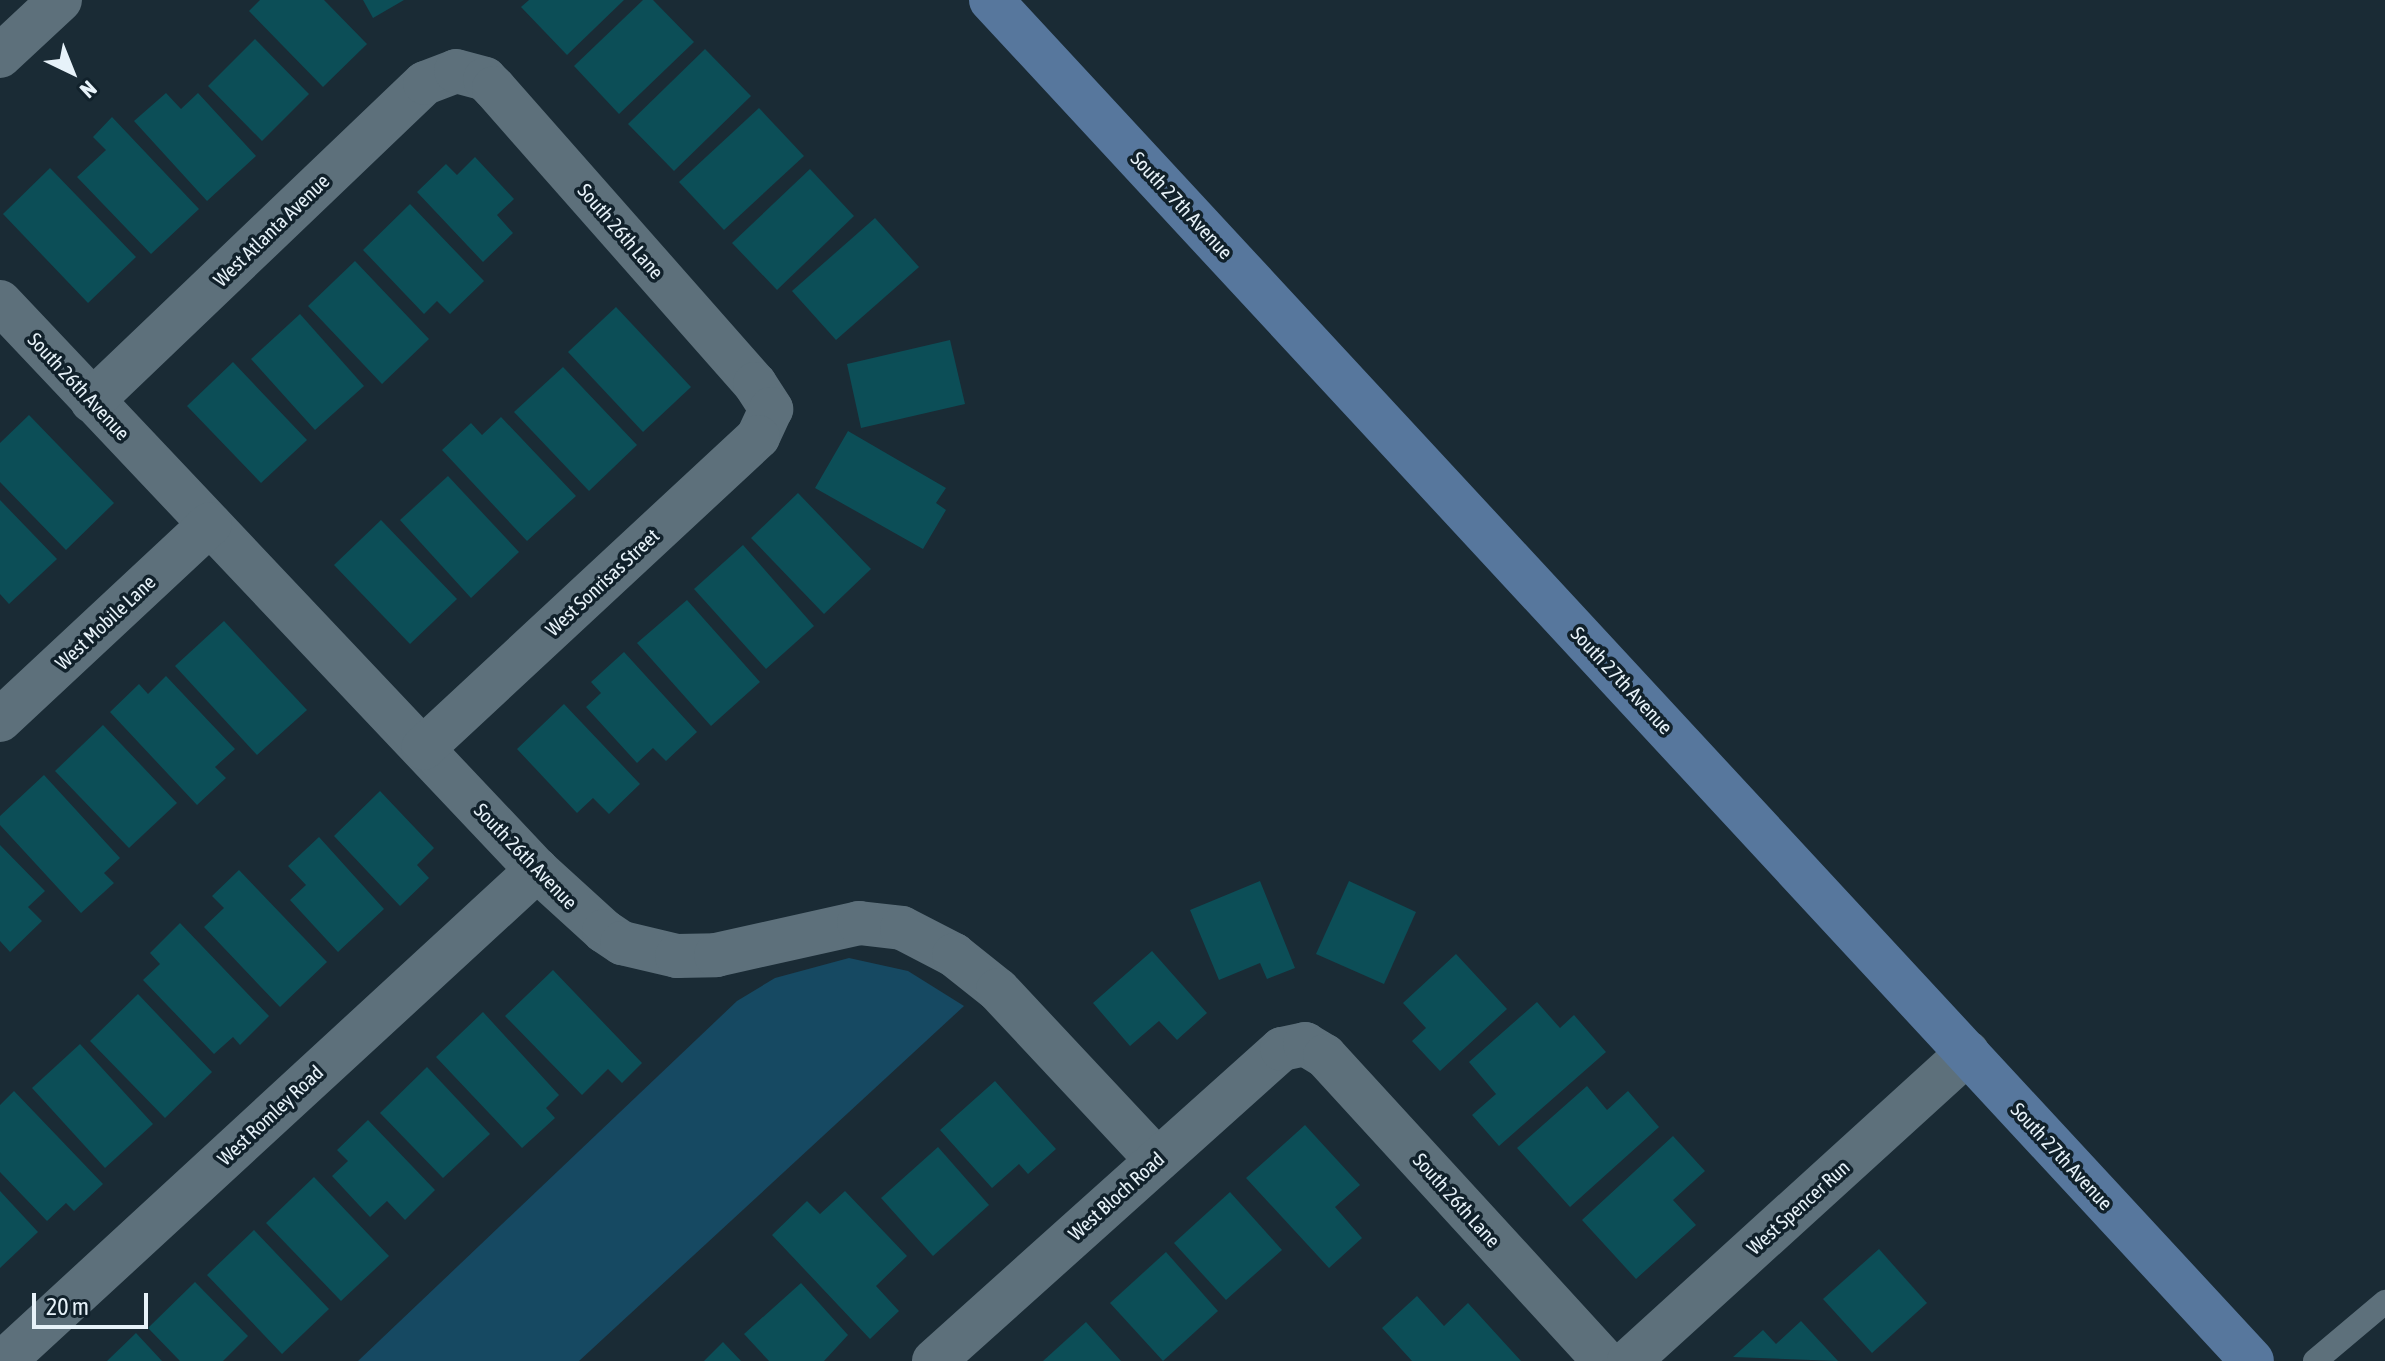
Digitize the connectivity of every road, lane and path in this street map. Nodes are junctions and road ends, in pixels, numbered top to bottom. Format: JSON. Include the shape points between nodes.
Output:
{"nodes":[{"id":1,"x":60,"y":0,"type":"edge"},
{"id":2,"x":991,"y":0,"type":"edge"},
{"id":3,"x":0,"y":56,"type":"edge"},
{"id":4,"x":456,"y":71,"type":"joint"},
{"id":5,"x":0,"y":302,"type":"edge"},
{"id":6,"x":92,"y":401,"type":"junction"},
{"id":7,"x":771,"y":409,"type":"joint"},
{"id":8,"x":210,"y":524,"type":"junction"},
{"id":9,"x":0,"y":720,"type":"edge"},
{"id":10,"x":423,"y":748,"type":"junction"},
{"id":11,"x":537,"y":870,"type":"junction"},
{"id":12,"x":1305,"y":1044,"type":"joint"},
{"id":13,"x":1968,"y":1053,"type":"junction"},
{"id":14,"x":1157,"y":1160,"type":"junction"},
{"id":15,"x":2385,"y":1302,"type":"edge"},
{"id":16,"x":4,"y":1361,"type":"edge"},
{"id":17,"x":934,"y":1361,"type":"edge"},
{"id":18,"x":1604,"y":1361,"type":"edge"},
{"id":19,"x":1629,"y":1361,"type":"edge"},
{"id":20,"x":2252,"y":1361,"type":"edge"},
{"id":21,"x":2315,"y":1361,"type":"edge"}],
"edges":[{"from":1,"to":3,"type":"street"},
{"from":2,"to":13,"type":"main road","name":"South 27th Avenue"},
{"from":4,"to":6,"type":"street","name":"West Atlanta Avenue","via":[[425,83]]},
{"from":4,"to":7,"type":"street","name":"South 26th Lane","via":[[485,79],[494,88],[755,384]]},
{"from":5,"to":6,"type":"street","name":"South 26th Avenue"},
{"from":6,"to":8,"type":"street","name":"South 26th Avenue"},
{"from":7,"to":10,"type":"street","name":"West Sonrisas Street","via":[[758,437]]},
{"from":8,"to":9,"type":"street","name":"West Mobile Lane"},
{"from":8,"to":10,"type":"street","name":"South 26th Avenue"},
{"from":10,"to":11,"type":"street","name":"South 26th Avenue"},
{"from":11,"to":14,"type":"street","name":"South 26th Avenue","via":[[587,919],[622,943],[677,956],[716,955],[859,923],[902,928],[954,955],[998,990]]},
{"from":11,"to":16,"type":"street","name":"West Romley Road"},
{"from":12,"to":14,"type":"street","name":"West Bloch Road","via":[[1282,1049]]},
{"from":12,"to":18,"type":"street","name":"South 26th Lane","via":[[1325,1056]]},
{"from":13,"to":19,"type":"street","name":"West Spencer Run"},
{"from":13,"to":20,"type":"main road","name":"South 27th Avenue"},
{"from":14,"to":17,"type":"street","name":"West Bloch Road"},
{"from":15,"to":21,"type":"lane"}]}
